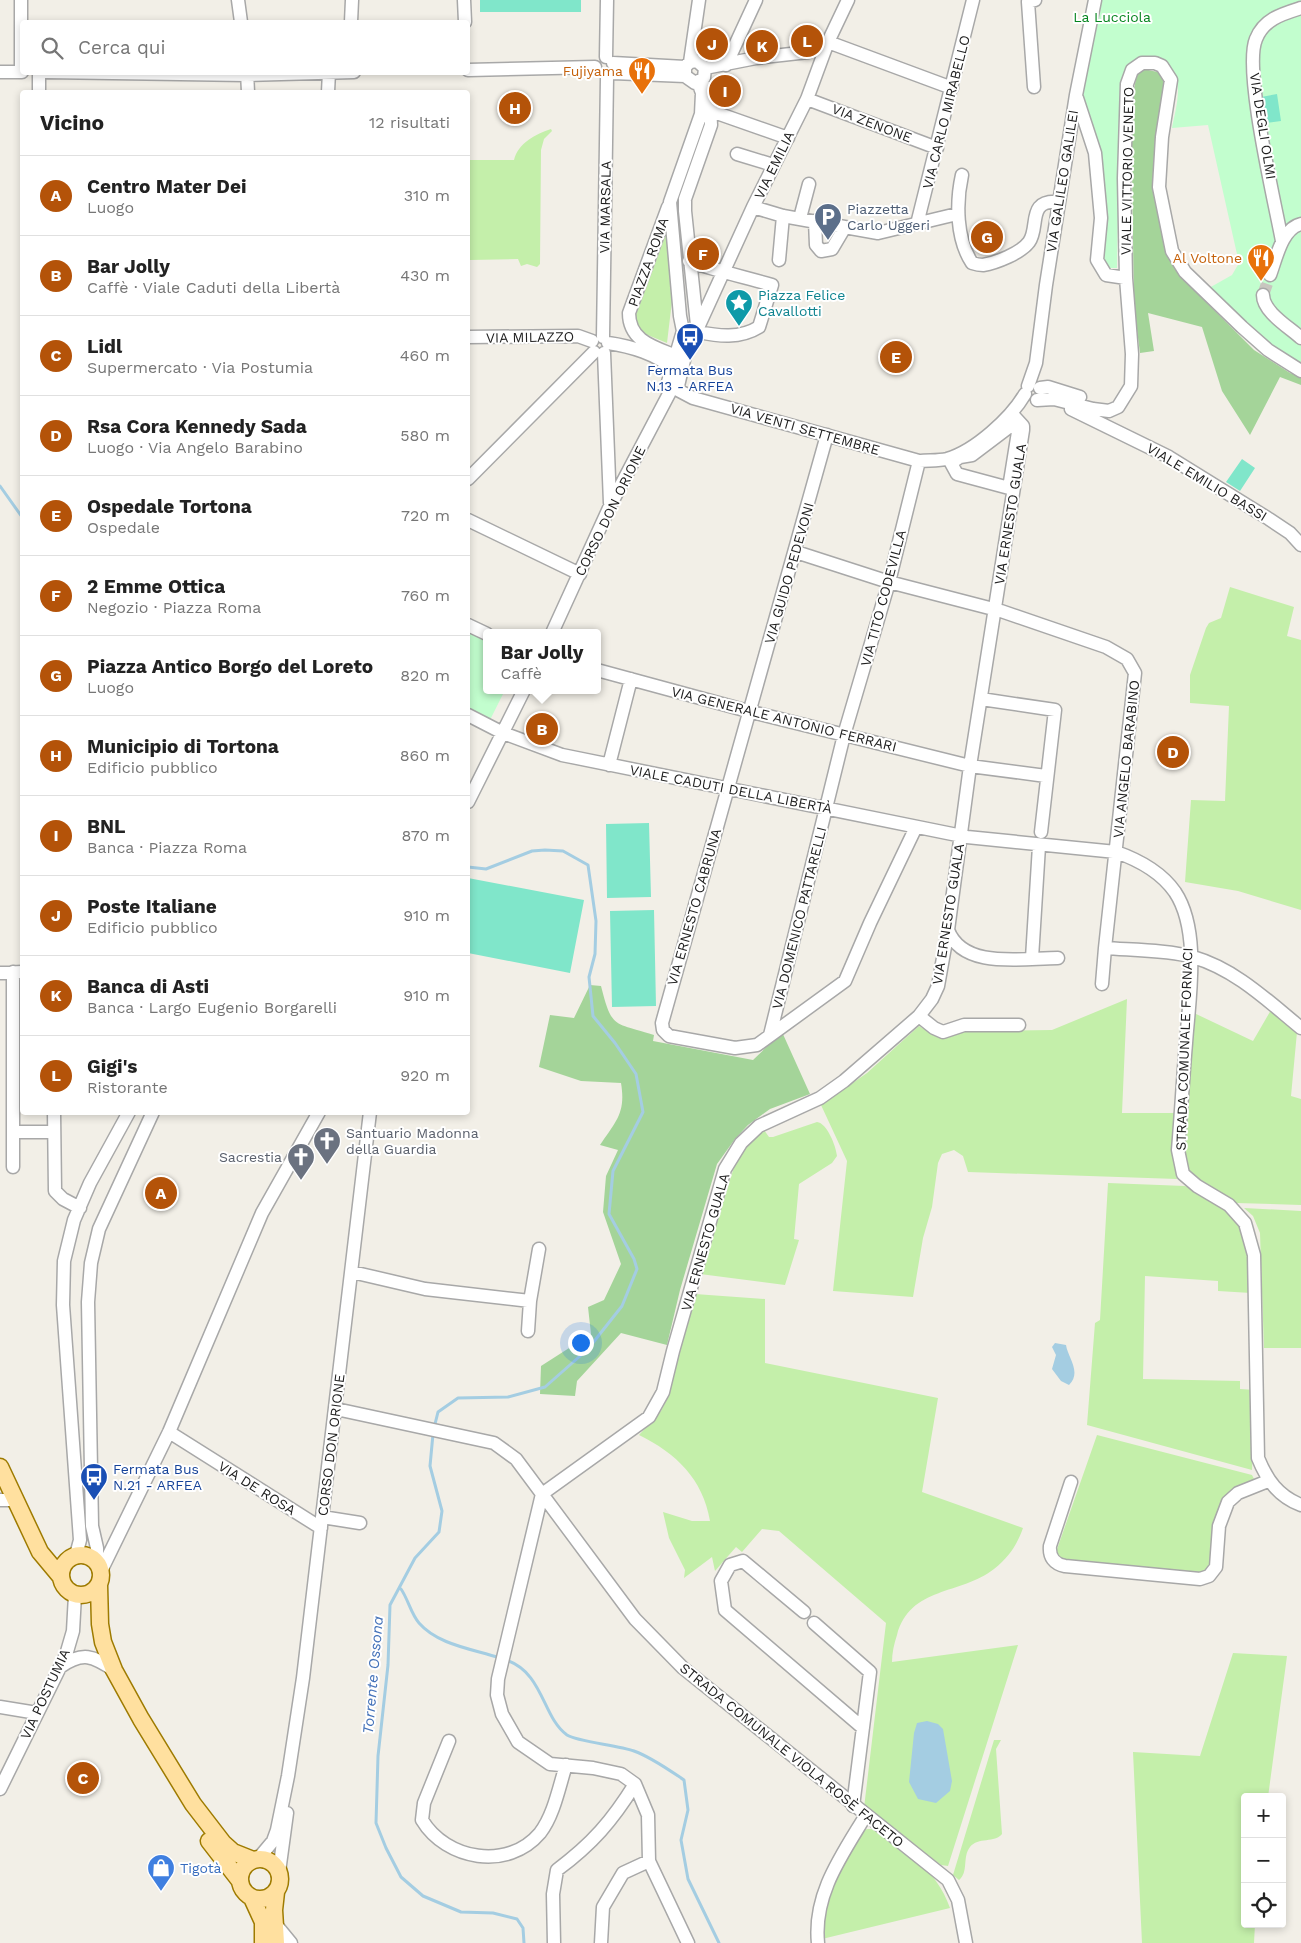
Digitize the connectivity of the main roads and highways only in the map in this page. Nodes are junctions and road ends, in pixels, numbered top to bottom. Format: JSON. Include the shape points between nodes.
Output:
{"nodes":[{"id":1,"x":0,"y":1468,"type":"edge"},
{"id":2,"x":7,"y":1500,"type":"edge"},
{"id":3,"x":33,"y":1536,"type":"junction"},
{"id":4,"x":72,"y":1557,"type":"junction"},
{"id":5,"x":98,"y":1567,"type":"junction"},
{"id":6,"x":60,"y":1576,"type":"junction"},
{"id":7,"x":77,"y":1596,"type":"junction"},
{"id":8,"x":100,"y":1624,"type":"junction"},
{"id":9,"x":193,"y":1804,"type":"junction"},
{"id":10,"x":256,"y":1860,"type":"junction"},
{"id":11,"x":240,"y":1881,"type":"junction"},
{"id":12,"x":276,"y":1892,"type":"junction"},
{"id":13,"x":252,"y":1898,"type":"junction"},
{"id":14,"x":276,"y":1937,"type":"edge"}],
"edges":[{"from":1,"to":2,"type":"main road"},
{"from":2,"to":3,"type":"main road"},
{"from":3,"to":4,"type":"main road","via":[[50,1551]]},
{"from":3,"to":6,"type":"main road","via":[[44,1558]]},
{"from":4,"to":5,"type":"main road","via":[[87,1556]]},
{"from":4,"to":6,"type":"main road"},
{"from":5,"to":7,"type":"main road","via":[[88,1595]]},
{"from":5,"to":8,"type":"main road"},
{"from":6,"to":7,"type":"main road","via":[[64,1588]]},
{"from":7,"to":8,"type":"main road"},
{"from":8,"to":9,"type":"main road","via":[[114,1670]]},
{"from":9,"to":10,"type":"main road","via":[[227,1848]]},
{"from":9,"to":11,"type":"main road","via":[[212,1846]]},
{"from":10,"to":11,"type":"main road","via":[[245,1866]]},
{"from":10,"to":12,"type":"main road","via":[[269,1861],[279,1872],[280,1883]]},
{"from":11,"to":13,"type":"main road"},
{"from":12,"to":13,"type":"main road","via":[[262,1899]]},
{"from":12,"to":14,"type":"main road"},
{"from":13,"to":14,"type":"main road"}]}
